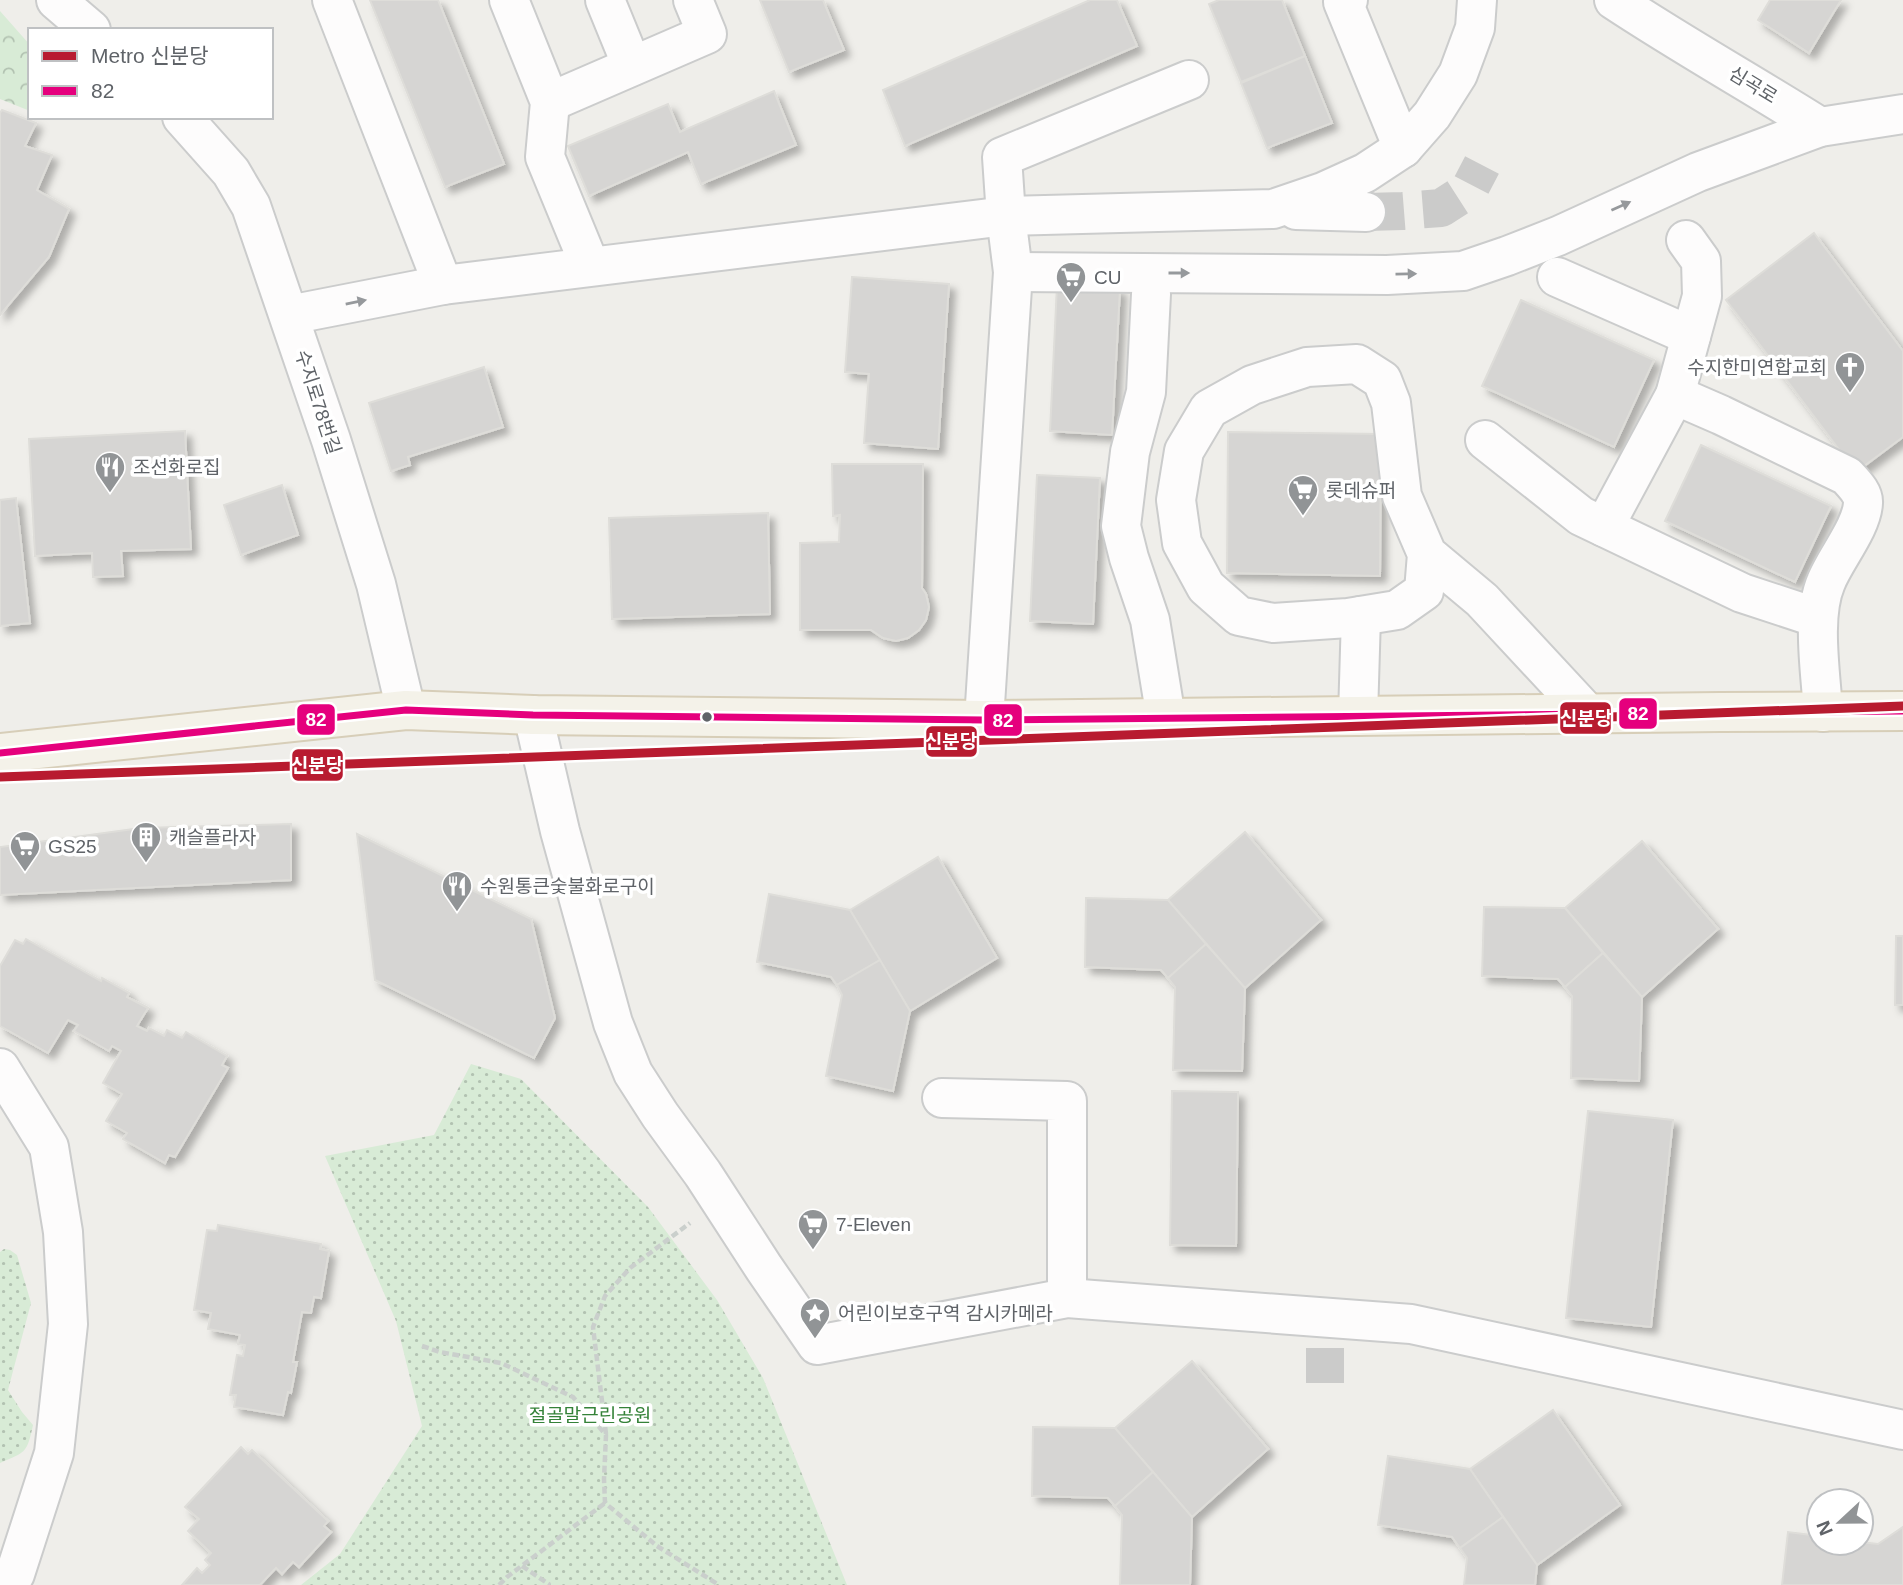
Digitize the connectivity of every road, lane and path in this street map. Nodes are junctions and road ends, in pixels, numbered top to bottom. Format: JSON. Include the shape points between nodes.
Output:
{"nodes":[{"id":1,"x":56,"y":0,"type":"edge"},
{"id":2,"x":332,"y":0,"type":"edge"},
{"id":3,"x":509,"y":0,"type":"edge"},
{"id":4,"x":605,"y":0,"type":"edge"},
{"id":5,"x":693,"y":0,"type":"edge"},
{"id":6,"x":1348,"y":0,"type":"edge"},
{"id":7,"x":1477,"y":0,"type":"edge"},
{"id":8,"x":1615,"y":0,"type":"edge"},
{"id":9,"x":88,"y":28,"type":"edge"},
{"id":10,"x":632,"y":66,"type":"junction"},
{"id":11,"x":1189,"y":80,"type":"dead end"},
{"id":12,"x":550,"y":102,"type":"junction"},
{"id":13,"x":1903,"y":114,"type":"edge"},
{"id":14,"x":184,"y":119,"type":"edge"},
{"id":15,"x":1820,"y":127,"type":"junction"},
{"id":16,"x":1402,"y":148,"type":"junction"},
{"id":17,"x":1273,"y":209,"type":"junction"},
{"id":18,"x":1366,"y":212,"type":"tunnel mouth"},
{"id":19,"x":1006,"y":216,"type":"junction"},
{"id":20,"x":1686,"y":240,"type":"dead end"},
{"id":21,"x":590,"y":266,"type":"junction"},
{"id":22,"x":1013,"y":272,"type":"junction"},
{"id":23,"x":1557,"y":277,"type":"dead end"},
{"id":24,"x":443,"y":285,"type":"junction"},
{"id":25,"x":1151,"y":294,"type":"dead end"},
{"id":26,"x":289,"y":315,"type":"junction"},
{"id":27,"x":1691,"y":336,"type":"junction"},
{"id":28,"x":1675,"y":395,"type":"junction"},
{"id":29,"x":1485,"y":440,"type":"dead end"},
{"id":30,"x":1604,"y":527,"type":"junction"},
{"id":31,"x":1427,"y":554,"type":"junction"},
{"id":32,"x":1361,"y":616,"type":"junction"},
{"id":33,"x":1818,"y":618,"type":"junction"},
{"id":34,"x":406,"y":710,"type":"junction"},
{"id":35,"x":1823,"y":712,"type":"junction"},
{"id":36,"x":1903,"y":712,"type":"edge"},
{"id":37,"x":1587,"y":713,"type":"junction"},
{"id":38,"x":533,"y":715,"type":"junction"},
{"id":39,"x":1358,"y":716,"type":"junction"},
{"id":40,"x":1166,"y":718,"type":"junction"},
{"id":41,"x":984,"y":720,"type":"junction"},
{"id":42,"x":0,"y":753,"type":"edge"},
{"id":43,"x":0,"y":1068,"type":"edge"},
{"id":44,"x":942,"y":1098,"type":"dead end"},
{"id":45,"x":720,"y":1200,"type":"junction"},
{"id":46,"x":1067,"y":1298,"type":"junction"},
{"id":47,"x":422,"y":1346,"type":"dead end"},
{"id":48,"x":1903,"y":1430,"type":"edge"},
{"id":49,"x":606,"y":1435,"type":"junction"},
{"id":50,"x":605,"y":1503,"type":"junction"},
{"id":51,"x":522,"y":1566,"type":"junction"},
{"id":52,"x":8,"y":1585,"type":"edge"},
{"id":53,"x":499,"y":1585,"type":"edge"},
{"id":54,"x":550,"y":1585,"type":"edge"},
{"id":55,"x":719,"y":1585,"type":"edge"}],
"edges":[{"from":1,"to":9,"type":"street"},
{"from":2,"to":24,"type":"street"},
{"from":3,"to":12,"type":"street"},
{"from":4,"to":10,"type":"street"},
{"from":5,"to":10,"type":"street","via":[[706,34]]},
{"from":6,"to":16,"type":"street","via":[[1343,2]]},
{"from":7,"to":16,"type":"street","via":[[1475,28],[1458,74],[1432,115]]},
{"from":8,"to":15,"type":"street","name":"심곡로"},
{"from":10,"to":12,"type":"street"},
{"from":11,"to":19,"type":"street","via":[[1002,157]]},
{"from":12,"to":21,"type":"street","via":[[545,157]]},
{"from":13,"to":15,"type":"street"},
{"from":14,"to":26,"type":"street","name":"수지로78번길","via":[[230,172],[251,206]]},
{"from":22,"to":15,"type":"street","one_way":true,"via":[[1387,275],[1463,271],[1558,236],[1698,172]]},
{"from":16,"to":17,"type":"street","via":[[1365,173]]},
{"from":17,"to":18,"type":"street"},
{"from":17,"to":19,"type":"street"},
{"from":19,"to":21,"type":"street"},
{"from":19,"to":22,"type":"street"},
{"from":20,"to":27,"type":"street","via":[[1701,261],[1702,296]]},
{"from":21,"to":24,"type":"street"},
{"from":22,"to":41,"type":"street"},
{"from":23,"to":27,"type":"street"},
{"from":26,"to":24,"type":"street","one_way":true},
{"from":25,"to":40,"type":"street","via":[[1146,393],[1130,452],[1121,526],[1150,620]]},
{"from":26,"to":34,"type":"street","name":"수지로78번길","via":[[376,584]]},
{"from":27,"to":28,"type":"street"},
{"from":28,"to":30,"type":"street"},
{"from":28,"to":33,"type":"street","via":[[1847,476],[1860,491],[1863,502],[1857,523],[1825,583]]},
{"from":29,"to":30,"type":"street","via":[[1581,516]]},
{"from":30,"to":33,"type":"street","via":[[1742,593]]},
{"from":31,"to":32,"type":"street","via":[[1424,591],[1397,610]]},
{"from":31,"to":32,"type":"street","via":[[1402,496],[1391,403],[1382,380],[1357,364],[1307,367],[1252,385],[1209,409],[1184,451],[1176,500],[1182,543],[1206,587],[1239,616],[1273,623]]},
{"from":31,"to":37,"type":"street","via":[[1482,600]]},
{"from":32,"to":39,"type":"street"},
{"from":33,"to":35,"type":"street"},
{"from":34,"to":38,"type":"main road"},
{"from":34,"to":42,"type":"main road"},
{"from":35,"to":36,"type":"main road"},
{"from":35,"to":37,"type":"main road"},
{"from":37,"to":39,"type":"main road"},
{"from":38,"to":41,"type":"main road"},
{"from":38,"to":45,"type":"street","via":[[613,1023],[633,1073]]},
{"from":39,"to":40,"type":"main road"},
{"from":40,"to":41,"type":"main road"},
{"from":43,"to":52,"type":"street","via":[[49,1147],[63,1232],[68,1324],[54,1453]]},
{"from":44,"to":46,"type":"street","via":[[1067,1101]]},
{"from":45,"to":46,"type":"street","via":[[817,1345]]},
{"from":45,"to":49,"type":"path","via":[[630,1268],[605,1296],[593,1326]]},
{"from":46,"to":48,"type":"street","via":[[1327,1333],[1411,1324]]},
{"from":47,"to":49,"type":"path","via":[[501,1363],[573,1397]]},
{"from":49,"to":50,"type":"path"},
{"from":50,"to":51,"type":"path"},
{"from":50,"to":55,"type":"path","via":[[657,1546]]},
{"from":51,"to":53,"type":"path"},
{"from":51,"to":54,"type":"path"}]}
